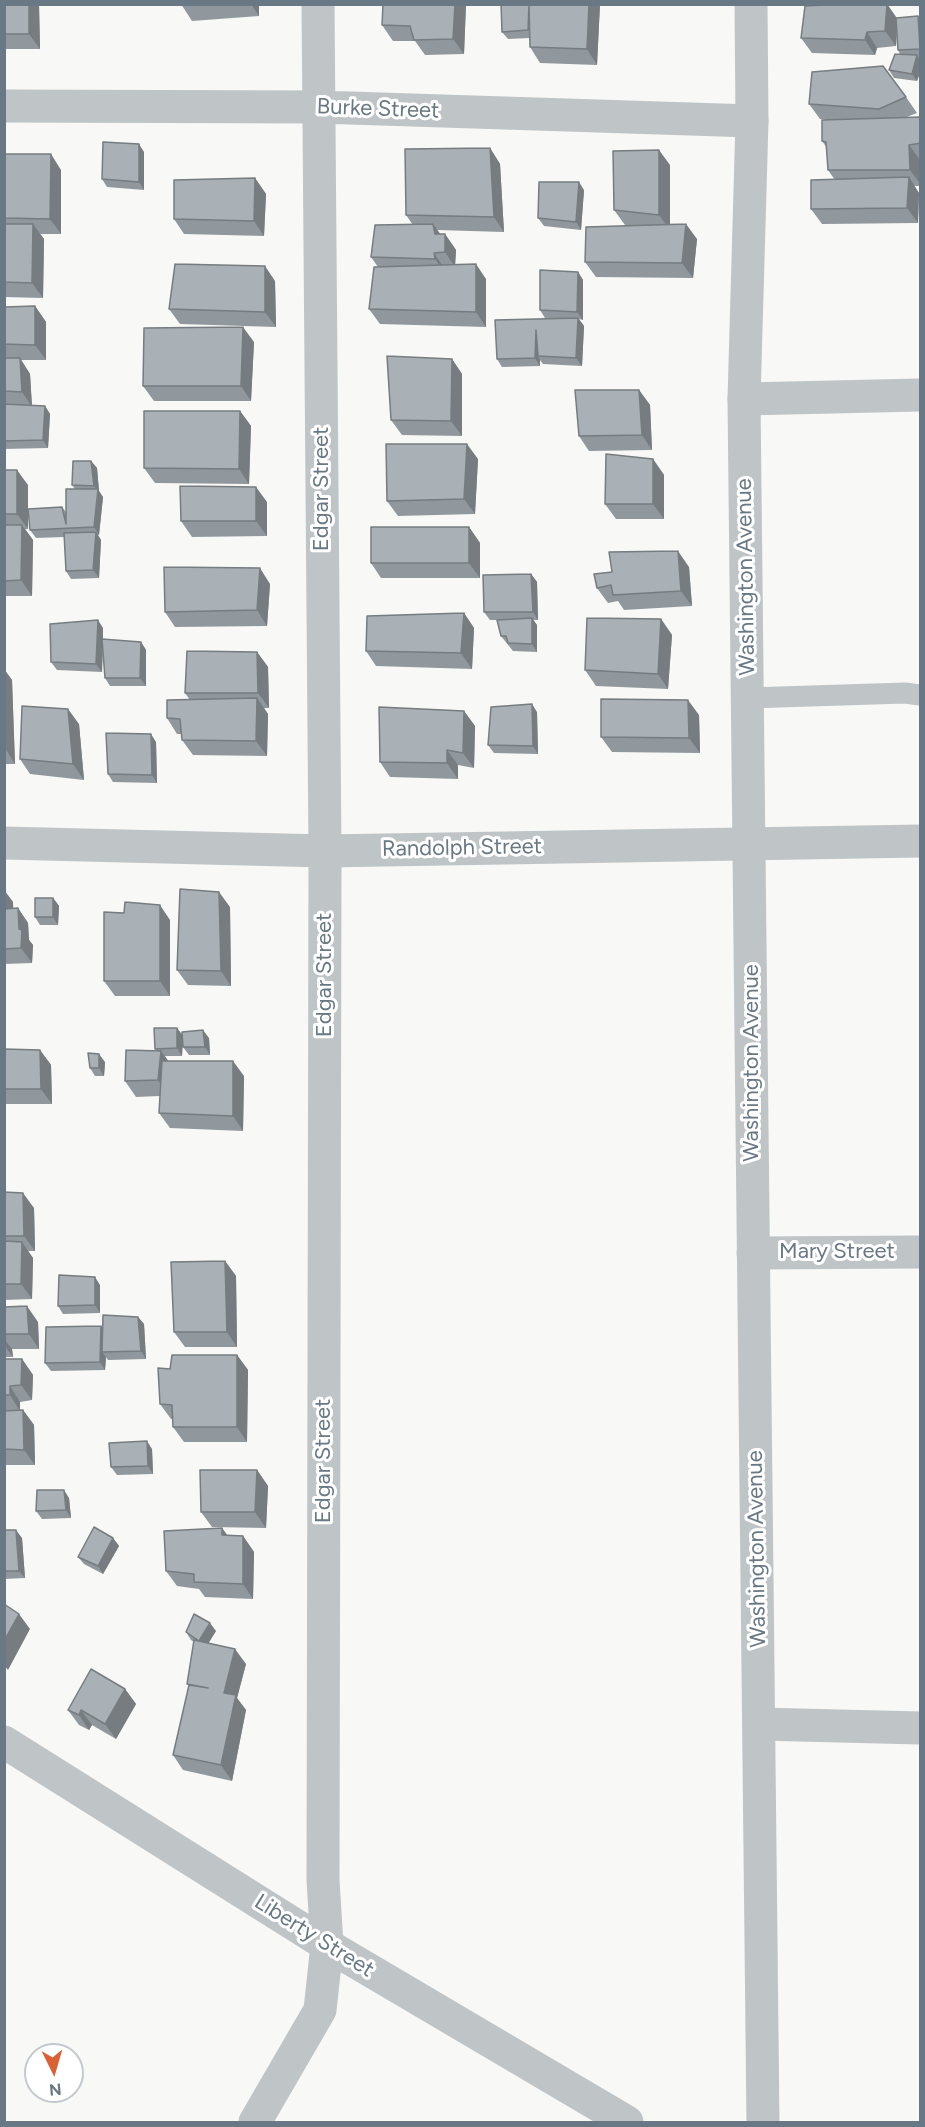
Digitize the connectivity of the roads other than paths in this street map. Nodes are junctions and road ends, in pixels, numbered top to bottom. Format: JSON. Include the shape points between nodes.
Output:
{"nodes":[{"id":1,"x":318,"y":4,"type":"edge"},
{"id":2,"x":751,"y":4,"type":"edge"},
{"id":3,"x":4,"y":106,"type":"edge"},
{"id":4,"x":319,"y":107,"type":"junction"},
{"id":5,"x":752,"y":121,"type":"junction"},
{"id":6,"x":921,"y":394,"type":"edge"},
{"id":7,"x":744,"y":399,"type":"junction"},
{"id":8,"x":921,"y":695,"type":"edge"},
{"id":9,"x":748,"y":698,"type":"junction"},
{"id":10,"x":921,"y":841,"type":"edge"},
{"id":11,"x":750,"y":842,"type":"junction"},
{"id":12,"x":4,"y":843,"type":"edge"},
{"id":13,"x":325,"y":851,"type":"junction"},
{"id":14,"x":921,"y":1252,"type":"edge"},
{"id":15,"x":753,"y":1253,"type":"junction"},
{"id":16,"x":759,"y":1724,"type":"junction"},
{"id":17,"x":921,"y":1728,"type":"edge"},
{"id":18,"x":4,"y":1742,"type":"edge"},
{"id":19,"x":327,"y":1945,"type":"junction"},
{"id":20,"x":255,"y":2122,"type":"edge"},
{"id":21,"x":627,"y":2122,"type":"edge"},
{"id":22,"x":763,"y":2122,"type":"edge"}],
"edges":[{"from":1,"to":4,"type":"street","name":"Edgar Street"},
{"from":2,"to":5,"type":"street","name":"Washington Avenue"},
{"from":3,"to":4,"type":"street","name":"Burke Street"},
{"from":4,"to":5,"type":"street","name":"Burke Street"},
{"from":4,"to":13,"type":"street","name":"Edgar Street"},
{"from":5,"to":7,"type":"street","name":"Washington Avenue"},
{"from":6,"to":7,"type":"street"},
{"from":7,"to":9,"type":"street","name":"Washington Avenue"},
{"from":8,"to":9,"type":"lane"},
{"from":9,"to":11,"type":"street","name":"Washington Avenue"},
{"from":10,"to":11,"type":"street","name":"Randolph Street"},
{"from":11,"to":13,"type":"street","name":"Randolph Street"},
{"from":11,"to":15,"type":"street","name":"Washington Avenue"},
{"from":12,"to":13,"type":"street","name":"Randolph Street"},
{"from":13,"to":19,"type":"street","name":"Edgar Street","via":[[323,1880]]},
{"from":14,"to":15,"type":"street","name":"Mary Street"},
{"from":15,"to":16,"type":"street","name":"Washington Avenue"},
{"from":16,"to":17,"type":"street"},
{"from":16,"to":22,"type":"street","name":"Washington Avenue"},
{"from":18,"to":19,"type":"street","name":"Liberty Street"},
{"from":19,"to":20,"type":"street","name":"Edgar Street","via":[[320,2010]]},
{"from":19,"to":21,"type":"street","name":"Liberty Street"}]}
